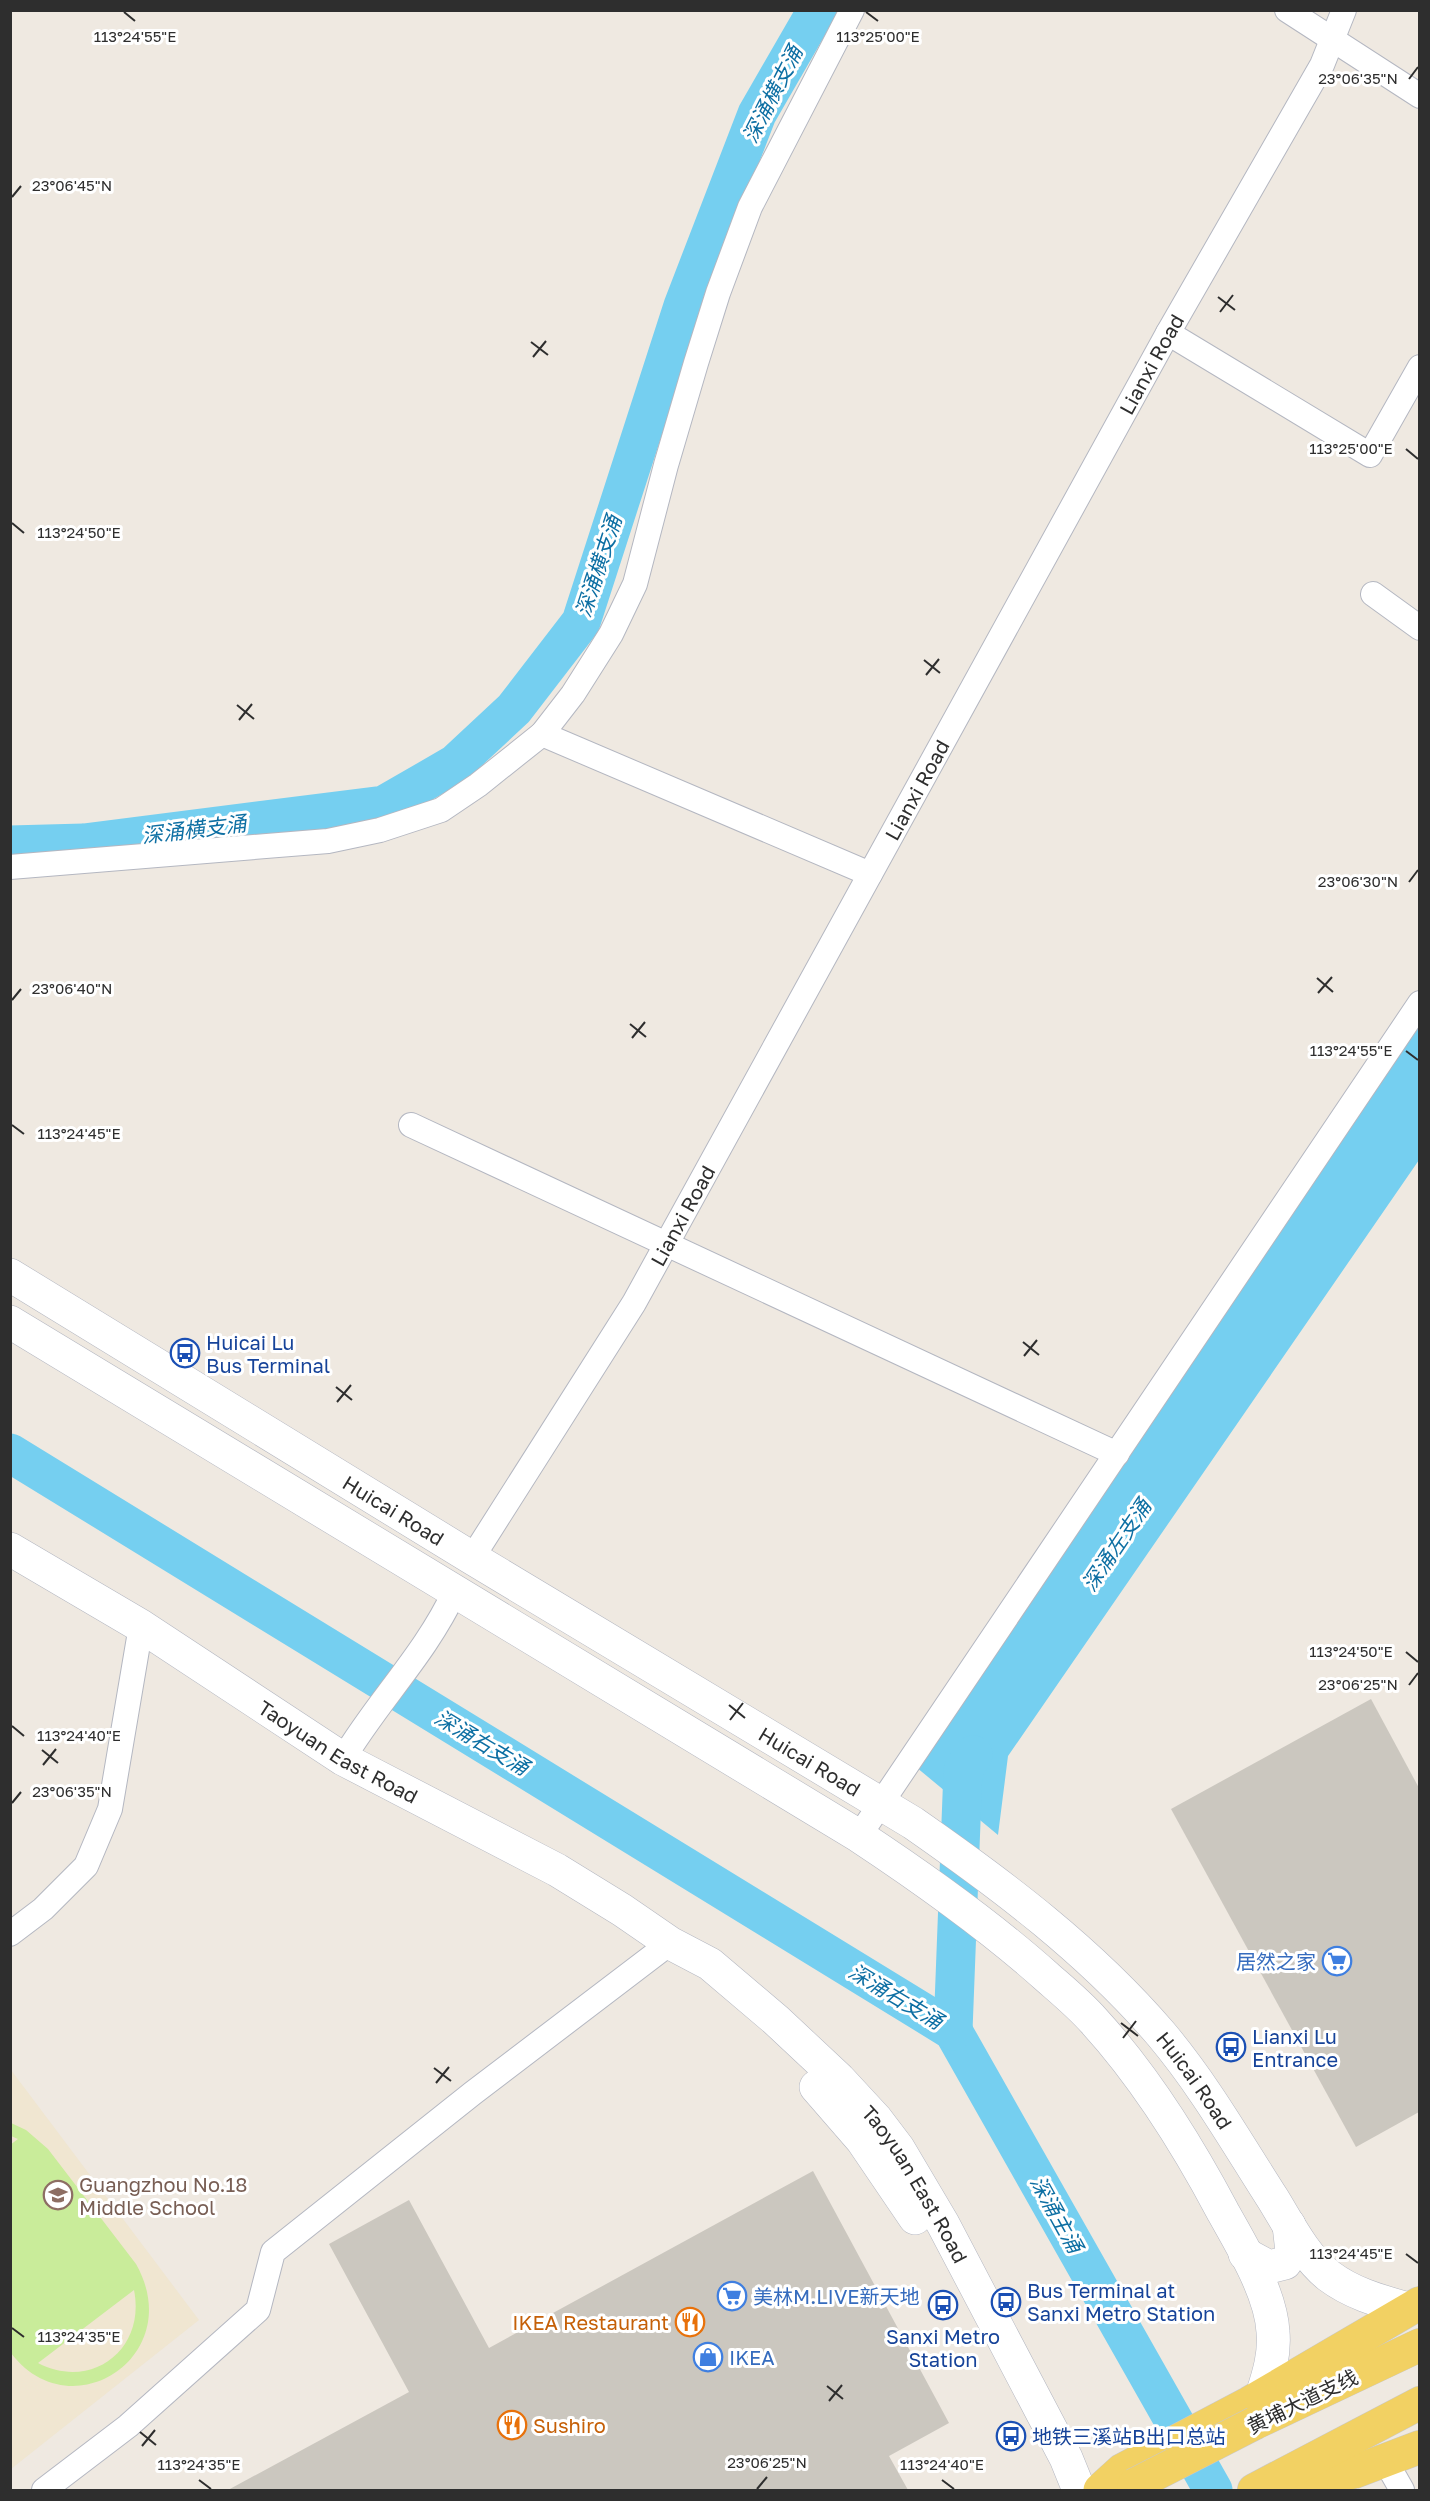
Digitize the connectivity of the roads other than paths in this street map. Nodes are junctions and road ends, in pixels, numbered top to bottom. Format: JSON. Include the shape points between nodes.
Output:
{"nodes":[{"id":1,"x":852,"y":10,"type":"edge"},
{"id":2,"x":1287,"y":10,"type":"edge"},
{"id":3,"x":1344,"y":10,"type":"edge"},
{"id":4,"x":1332,"y":40,"type":"junction"},
{"id":5,"x":1419,"y":96,"type":"edge"},
{"id":6,"x":1168,"y":333,"type":"junction"},
{"id":7,"x":1419,"y":367,"type":"edge"},
{"id":8,"x":1373,"y":594,"type":"dead end"},
{"id":9,"x":1419,"y":628,"type":"edge"},
{"id":10,"x":542,"y":734,"type":"junction"},
{"id":11,"x":10,"y":867,"type":"edge"},
{"id":12,"x":870,"y":873,"type":"junction"},
{"id":13,"x":1419,"y":1003,"type":"edge"},
{"id":14,"x":411,"y":1125,"type":"dead end"},
{"id":15,"x":666,"y":1244,"type":"junction"},
{"id":16,"x":10,"y":1275,"type":"edge"},
{"id":17,"x":10,"y":1322,"type":"edge"},
{"id":18,"x":1117,"y":1454,"type":"junction"},
{"id":19,"x":10,"y":1549,"type":"edge"},
{"id":20,"x":472,"y":1558,"type":"junction"},
{"id":21,"x":455,"y":1591,"type":"junction"},
{"id":22,"x":141,"y":1626,"type":"junction"},
{"id":23,"x":775,"y":1740,"type":"junction"},
{"id":24,"x":343,"y":1759,"type":"junction"},
{"id":25,"x":756,"y":1772,"type":"junction"},
{"id":26,"x":880,"y":1803,"type":"junction"},
{"id":27,"x":859,"y":1836,"type":"junction"},
{"id":28,"x":10,"y":1934,"type":"edge"},
{"id":29,"x":670,"y":1943,"type":"junction"},
{"id":30,"x":1289,"y":2225,"type":"junction"},
{"id":31,"x":1245,"y":2254,"type":"junction"},
{"id":32,"x":1414,"y":2306,"type":"edge"},
{"id":33,"x":1419,"y":2345,"type":"edge"},
{"id":34,"x":1419,"y":2403,"type":"edge"},
{"id":35,"x":1256,"y":2407,"type":"junction"},
{"id":36,"x":1419,"y":2447,"type":"edge"},
{"id":37,"x":1386,"y":2462,"type":"junction"},
{"id":38,"x":1119,"y":2484,"type":"edge"},
{"id":39,"x":1263,"y":2486,"type":"edge"},
{"id":40,"x":44,"y":2490,"type":"edge"},
{"id":41,"x":1071,"y":2490,"type":"edge"},
{"id":42,"x":1079,"y":2490,"type":"edge"},
{"id":43,"x":1402,"y":2490,"type":"edge"}],
"edges":[{"from":1,"to":10,"type":"street","via":[[750,207],[700,352],[635,584],[611,634]]},
{"from":2,"to":4,"type":"street"},
{"from":3,"to":4,"type":"street","name":"Lianxi Road"},
{"from":4,"to":5,"type":"street"},
{"from":4,"to":6,"type":"street","name":"Lianxi Road","via":[[1322,65]]},
{"from":6,"to":7,"type":"street","via":[[1370,455]]},
{"from":6,"to":12,"type":"street","name":"Lianxi Road"},
{"from":8,"to":9,"type":"street"},
{"from":10,"to":11,"type":"street","via":[[441,810],[380,830],[328,841]]},
{"from":10,"to":12,"type":"street"},
{"from":12,"to":15,"type":"street","name":"Lianxi Road"},
{"from":13,"to":18,"type":"street"},
{"from":14,"to":15,"type":"street"},
{"from":15,"to":18,"type":"street"},
{"from":15,"to":20,"type":"street","name":"Lianxi Road","via":[[590,1375]]},
{"from":16,"to":20,"type":"street","name":"Huicai Road"},
{"from":17,"to":21,"type":"street","name":"Huicai Road"},
{"from":18,"to":26,"type":"street"},
{"from":19,"to":22,"type":"street","name":"Taoyuan East Road"},
{"from":20,"to":23,"type":"street","name":"Huicai Road"},
{"from":21,"to":24,"type":"street","via":[[413,1664],[363,1725]]},
{"from":21,"to":25,"type":"street","name":"Huicai Road"},
{"from":22,"to":24,"type":"street","name":"Taoyuan East Road"},
{"from":22,"to":28,"type":"street","via":[[110,1809],[86,1866]]},
{"from":23,"to":25,"type":"street"},
{"from":23,"to":26,"type":"street","name":"Huicai Road"},
{"from":24,"to":29,"type":"street","name":"Taoyuan East Road","via":[[557,1870]]},
{"from":25,"to":27,"type":"street","name":"Huicai Road"},
{"from":26,"to":27,"type":"street"},
{"from":26,"to":30,"type":"street","name":"Huicai Road","via":[[913,1822],[1015,1897],[1098,1969],[1194,2075]]},
{"from":27,"to":31,"type":"street","name":"Huicai Road","via":[[1000,1937],[1093,2019],[1164,2110]]},
{"from":29,"to":40,"type":"street","via":[[273,2252],[258,2310],[128,2426]]},
{"from":29,"to":41,"type":"street","name":"Taoyuan East Road","via":[[701,1980],[812,2083],[882,2166],[934,2252],[1048,2467]]},
{"from":29,"to":42,"type":"street","name":"Taoyuan East Road","via":[[710,1964],[776,2020],[839,2079],[898,2148],[954,2243],[1066,2457]]},
{"from":30,"to":31,"type":"street","via":[[1292,2252],[1285,2263],[1269,2267]]},
{"from":30,"to":32,"type":"street","name":"Huicai Road","via":[[1310,2256],[1336,2281],[1375,2300]]},
{"from":31,"to":35,"type":"street","name":"Huicai Road","via":[[1270,2310],[1273,2332],[1272,2364]]},
{"from":32,"to":35,"type":"main road"},
{"from":33,"to":35,"type":"main road","name":"黄埔大道支线"},
{"from":34,"to":39,"type":"main road"},
{"from":35,"to":38,"type":"main road","name":"黄埔大道支线","bridge":true},
{"from":36,"to":37,"type":"main road"},
{"from":37,"to":39,"type":"main road","via":[[1327,2478]]},
{"from":37,"to":43,"type":"street"}]}
